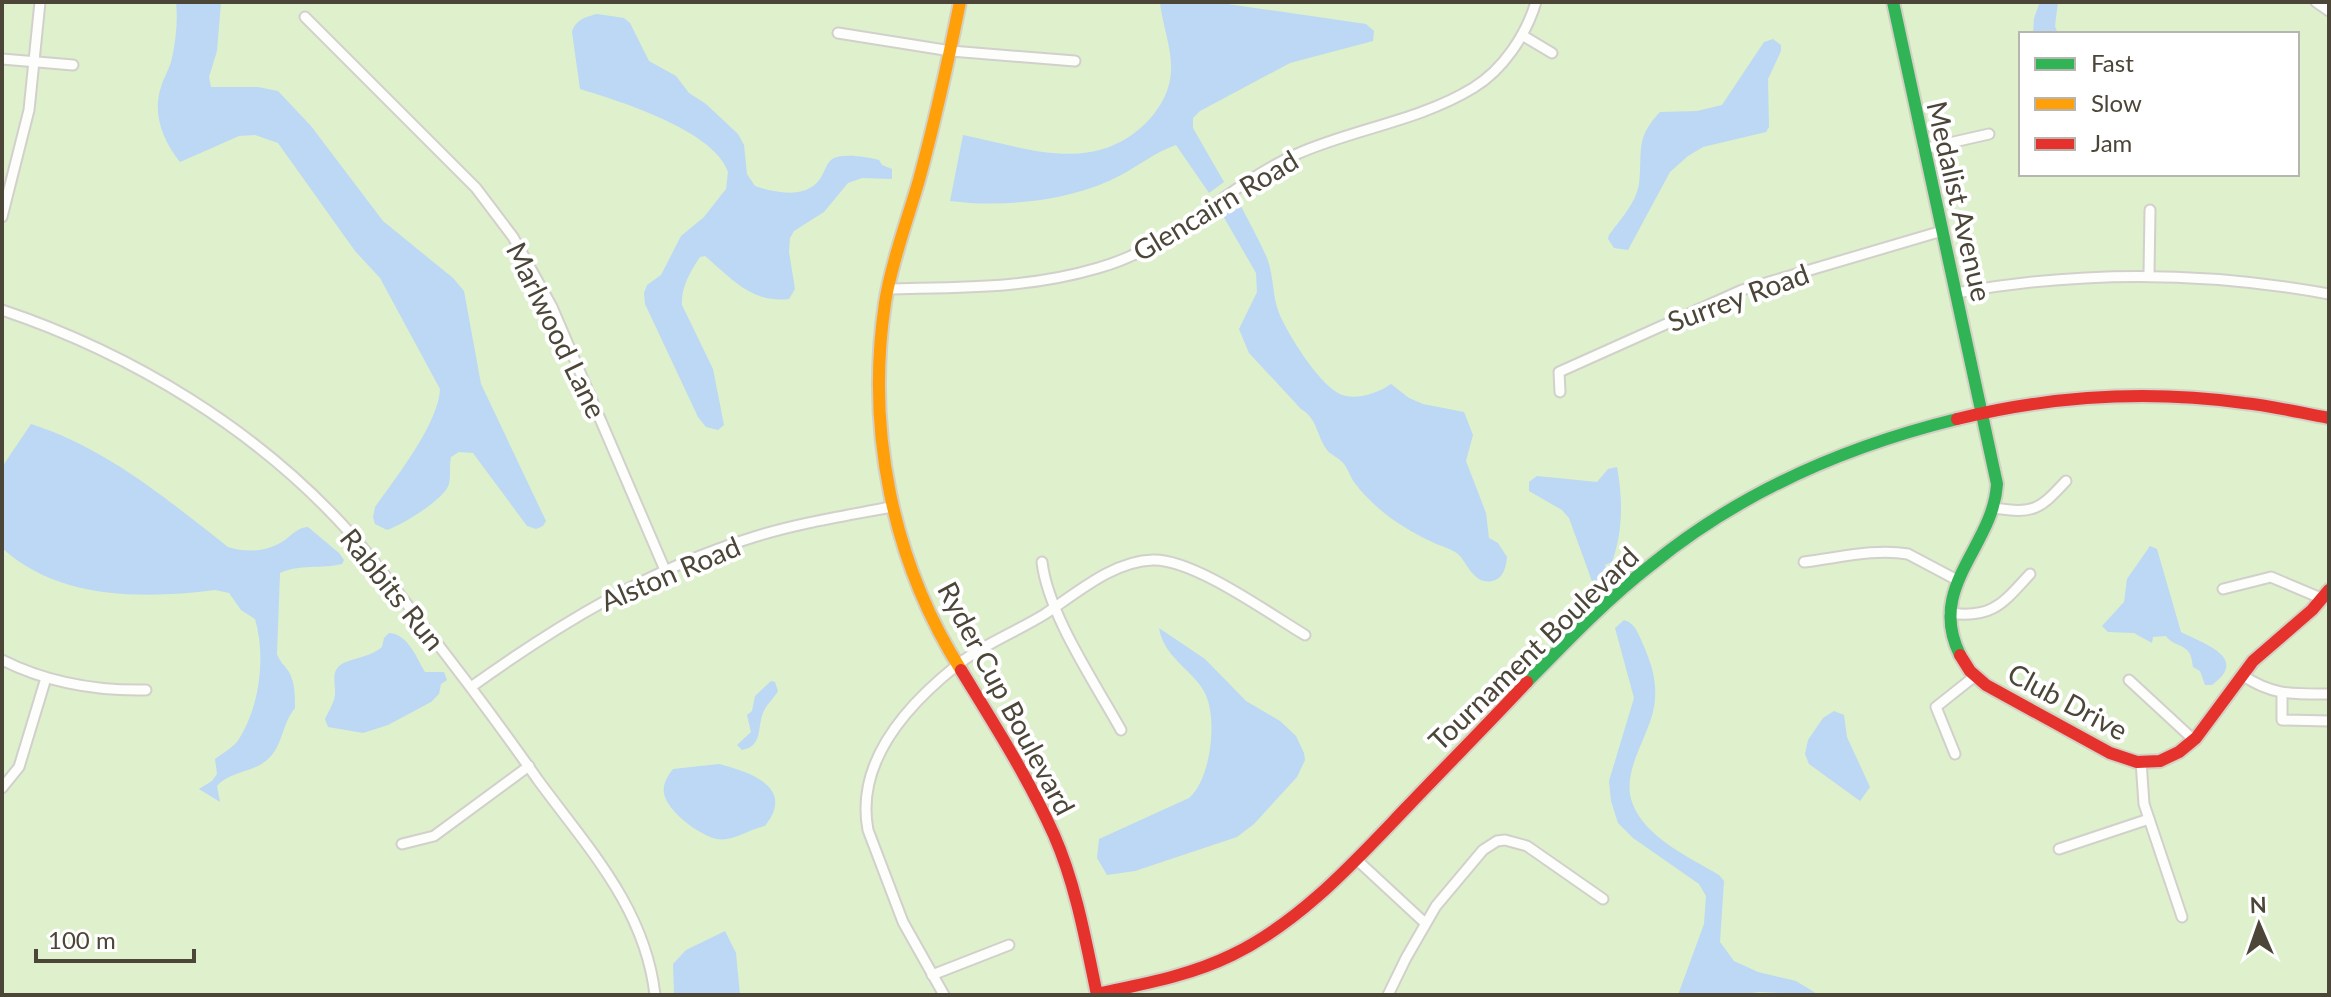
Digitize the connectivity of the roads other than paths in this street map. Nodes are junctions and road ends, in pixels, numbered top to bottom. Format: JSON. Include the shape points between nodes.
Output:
{"nodes":[{"id":1,"x":40,"y":2,"type":"edge"},
{"id":2,"x":960,"y":2,"type":"edge"},
{"id":3,"x":1536,"y":2,"type":"edge"},
{"id":4,"x":1895,"y":2,"type":"edge"},
{"id":5,"x":2316,"y":2,"type":"edge"},
{"id":6,"x":2329,"y":11,"type":"edge"},
{"id":7,"x":305,"y":17,"type":"dead end"},
{"id":8,"x":838,"y":33,"type":"dead end"},
{"id":9,"x":1522,"y":35,"type":"junction"},
{"id":10,"x":951,"y":51,"type":"junction"},
{"id":11,"x":1552,"y":53,"type":"dead end"},
{"id":12,"x":2,"y":59,"type":"edge"},
{"id":13,"x":36,"y":61,"type":"junction"},
{"id":14,"x":1075,"y":61,"type":"dead end"},
{"id":15,"x":73,"y":65,"type":"dead end"},
{"id":16,"x":1989,"y":134,"type":"dead end"},
{"id":17,"x":1923,"y":149,"type":"junction"},
{"id":18,"x":2150,"y":210,"type":"dead end"},
{"id":19,"x":2,"y":217,"type":"edge"},
{"id":20,"x":1942,"y":231,"type":"junction"},
{"id":21,"x":2149,"y":274,"type":"junction"},
{"id":22,"x":888,"y":289,"type":"junction"},
{"id":23,"x":1956,"y":293,"type":"junction"},
{"id":24,"x":2329,"y":294,"type":"edge"},
{"id":25,"x":2,"y":310,"type":"edge"},
{"id":26,"x":1560,"y":392,"type":"dead end"},
{"id":27,"x":1983,"y":410,"type":"junction"},
{"id":28,"x":2329,"y":418,"type":"edge"},
{"id":29,"x":2066,"y":481,"type":"dead end"},
{"id":30,"x":891,"y":507,"type":"junction"},
{"id":31,"x":1994,"y":508,"type":"junction"},
{"id":32,"x":1042,"y":562,"type":"dead end"},
{"id":33,"x":1804,"y":562,"type":"dead end"},
{"id":34,"x":665,"y":570,"type":"junction"},
{"id":35,"x":2030,"y":574,"type":"dead end"},
{"id":36,"x":1957,"y":580,"type":"junction"},
{"id":37,"x":2223,"y":589,"type":"dead end"},
{"id":38,"x":2326,"y":594,"type":"edge"},
{"id":39,"x":1054,"y":608,"type":"junction"},
{"id":40,"x":1949,"y":613,"type":"junction"},
{"id":41,"x":1305,"y":635,"type":"dead end"},
{"id":42,"x":2,"y":660,"type":"edge"},
{"id":43,"x":957,"y":665,"type":"junction"},
{"id":44,"x":2242,"y":675,"type":"junction"},
{"id":45,"x":1975,"y":676,"type":"junction"},
{"id":46,"x":46,"y":678,"type":"junction"},
{"id":47,"x":2129,"y":680,"type":"dead end"},
{"id":48,"x":471,"y":687,"type":"junction"},
{"id":49,"x":146,"y":690,"type":"dead end"},
{"id":50,"x":2282,"y":694,"type":"junction"},
{"id":51,"x":2329,"y":694,"type":"edge"},
{"id":52,"x":2329,"y":721,"type":"edge"},
{"id":53,"x":1121,"y":730,"type":"dead end"},
{"id":54,"x":2195,"y":741,"type":"junction"},
{"id":55,"x":1955,"y":754,"type":"dead end"},
{"id":56,"x":2141,"y":761,"type":"junction"},
{"id":57,"x":529,"y":766,"type":"junction"},
{"id":58,"x":2,"y":788,"type":"edge"},
{"id":59,"x":2149,"y":819,"type":"junction"},
{"id":60,"x":402,"y":844,"type":"dead end"},
{"id":61,"x":2059,"y":849,"type":"dead end"},
{"id":62,"x":1357,"y":860,"type":"junction"},
{"id":63,"x":1603,"y":899,"type":"dead end"},
{"id":64,"x":2182,"y":917,"type":"dead end"},
{"id":65,"x":1425,"y":923,"type":"junction"},
{"id":66,"x":1009,"y":945,"type":"dead end"},
{"id":67,"x":932,"y":975,"type":"junction"},
{"id":68,"x":655,"y":995,"type":"edge"},
{"id":69,"x":944,"y":995,"type":"edge"},
{"id":70,"x":1097,"y":995,"type":"edge"},
{"id":71,"x":1388,"y":995,"type":"edge"}],
"edges":[{"from":1,"to":13,"type":"street"},
{"from":2,"to":10,"type":"street","name":"Ryder Cup Boulevard"},
{"from":3,"to":9,"type":"street","name":"Glencairn Road"},
{"from":4,"to":17,"type":"street","name":"Medalist Avenue"},
{"from":5,"to":6,"type":"street"},
{"from":7,"to":34,"type":"street","name":"Marlwood Lane","via":[[476,188],[513,237],[552,307]]},
{"from":8,"to":10,"type":"street"},
{"from":9,"to":11,"type":"street"},
{"from":9,"to":22,"type":"street","name":"Glencairn Road","via":[[1473,88],[1297,154],[1175,234],[1129,257],[1060,279],[1020,285]]},
{"from":10,"to":14,"type":"street"},
{"from":10,"to":22,"type":"street","name":"Ryder Cup Boulevard"},
{"from":12,"to":13,"type":"street"},
{"from":13,"to":15,"type":"street"},
{"from":13,"to":19,"type":"street"},
{"from":16,"to":17,"type":"street"},
{"from":17,"to":20,"type":"street","name":"Medalist Avenue"},
{"from":18,"to":21,"type":"street"},
{"from":20,"to":23,"type":"street","name":"Medalist Avenue"},
{"from":20,"to":26,"type":"street","name":"Surrey Road","via":[[1713,301],[1559,372]]},
{"from":21,"to":23,"type":"street","via":[[2031,281]]},
{"from":21,"to":24,"type":"street"},
{"from":22,"to":30,"type":"street","name":"Ryder Cup Boulevard","via":[[878,392]]},
{"from":23,"to":27,"type":"street","name":"Medalist Avenue"},
{"from":25,"to":48,"type":"street","name":"Rabbits Run","via":[[118,358],[263,451],[352,535]]},
{"from":27,"to":28,"type":"street","name":"Tournament Boulevard","via":[[2048,400],[2150,395],[2257,403]]},
{"from":27,"to":31,"type":"street","name":"Club Drive","via":[[1997,484]]},
{"from":27,"to":62,"type":"street","name":"Tournament Boulevard","via":[[1889,436],[1807,469],[1676,545],[1594,615]]},
{"from":29,"to":31,"type":"street","via":[[2035,509]]},
{"from":30,"to":34,"type":"street","name":"Alston Road","via":[[757,536]]},
{"from":30,"to":43,"type":"street","name":"Ryder Cup Boulevard","via":[[938,634]]},
{"from":31,"to":36,"type":"street","name":"Club Drive"},
{"from":32,"to":39,"type":"street"},
{"from":33,"to":36,"type":"street","via":[[1900,553]]},
{"from":34,"to":48,"type":"street","name":"Alston Road","via":[[583,611]]},
{"from":35,"to":40,"type":"street","via":[[1990,612]]},
{"from":36,"to":40,"type":"street","name":"Club Drive"},
{"from":37,"to":38,"type":"street","name":"Club Drive","via":[[2271,577]]},
{"from":38,"to":44,"type":"street","name":"Club Drive"},
{"from":39,"to":41,"type":"street","via":[[1123,566],[1165,560],[1229,589]]},
{"from":39,"to":43,"type":"street"},
{"from":39,"to":53,"type":"street"},
{"from":40,"to":45,"type":"street","name":"Club Drive","via":[[1956,647]]},
{"from":42,"to":46,"type":"street"},
{"from":43,"to":67,"type":"street","via":[[896,726],[873,767],[865,800],[868,830],[903,922]]},
{"from":43,"to":70,"type":"street","name":"Ryder Cup Boulevard","via":[[1015,757],[1055,838],[1080,915]]},
{"from":44,"to":50,"type":"street"},
{"from":44,"to":54,"type":"street","name":"Club Drive"},
{"from":45,"to":55,"type":"street","name":"Club Drive","via":[[1936,707]]},
{"from":45,"to":56,"type":"street","name":"Club Drive","via":[[2110,753]]},
{"from":46,"to":49,"type":"street","via":[[107,690]]},
{"from":46,"to":58,"type":"street","via":[[19,767]]},
{"from":47,"to":54,"type":"street","name":"Club Drive"},
{"from":48,"to":57,"type":"street","name":"Rabbits Run"},
{"from":50,"to":51,"type":"street"},
{"from":50,"to":52,"type":"street","via":[[2282,720]]},
{"from":54,"to":56,"type":"street","name":"Club Drive","via":[[2173,755]]},
{"from":56,"to":59,"type":"street","name":"Club Drive"},
{"from":57,"to":60,"type":"street","via":[[434,836]]},
{"from":57,"to":68,"type":"street","name":"Rabbits Run","via":[[628,905],[646,950]]},
{"from":59,"to":61,"type":"street"},
{"from":59,"to":64,"type":"street","name":"Club Drive"},
{"from":62,"to":65,"type":"street"},
{"from":62,"to":70,"type":"street","name":"Tournament Boulevard","via":[[1287,922],[1233,955],[1173,977]]},
{"from":63,"to":65,"type":"street","via":[[1527,846],[1505,840],[1483,850]]},
{"from":65,"to":71,"type":"street"},
{"from":66,"to":67,"type":"street"},
{"from":67,"to":69,"type":"street"}]}
